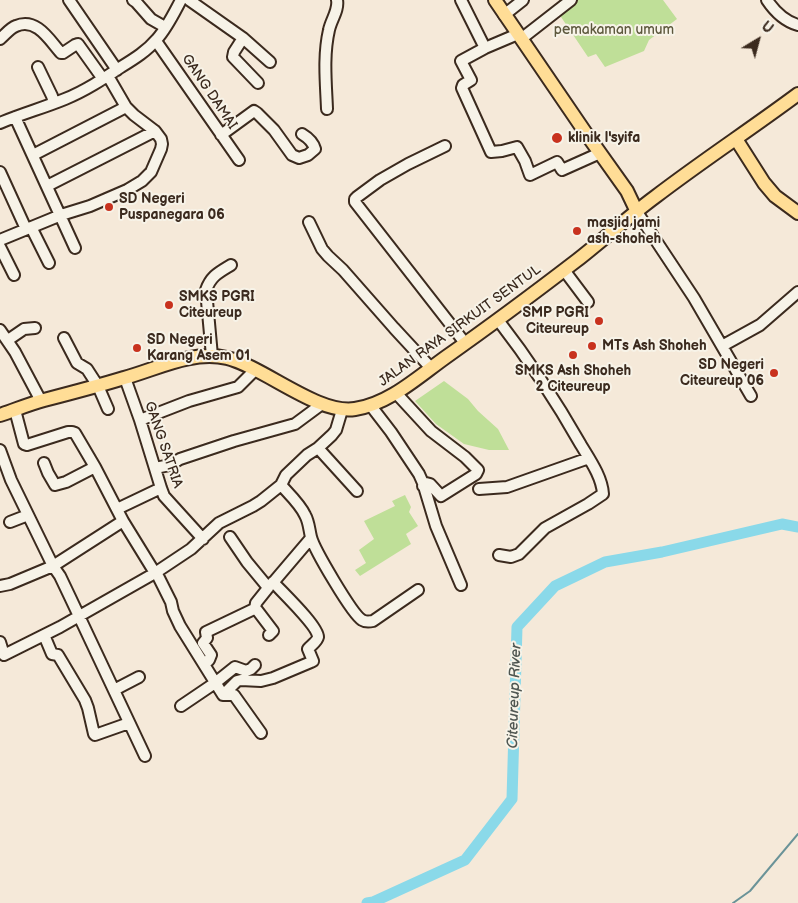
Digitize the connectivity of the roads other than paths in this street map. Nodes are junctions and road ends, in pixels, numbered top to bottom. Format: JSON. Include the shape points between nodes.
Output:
{"nodes":[{"id":1,"x":69,"y":0,"type":"edge"},
{"id":2,"x":132,"y":0,"type":"edge"},
{"id":3,"x":181,"y":0,"type":"edge"},
{"id":4,"x":189,"y":0,"type":"edge"},
{"id":5,"x":337,"y":0,"type":"edge"},
{"id":6,"x":461,"y":0,"type":"edge"},
{"id":7,"x":495,"y":0,"type":"edge"},
{"id":8,"x":523,"y":0,"type":"edge"},
{"id":9,"x":571,"y":0,"type":"edge"},
{"id":10,"x":767,"y":0,"type":"edge"},
{"id":11,"x":504,"y":14,"type":"junction"},
{"id":12,"x":798,"y":25,"type":"edge"},
{"id":13,"x":166,"y":28,"type":"junction"},
{"id":14,"x":519,"y":36,"type":"junction"},
{"id":15,"x":243,"y":38,"type":"junction"},
{"id":16,"x":0,"y":39,"type":"edge"},
{"id":17,"x":156,"y":40,"type":"junction"},
{"id":18,"x":486,"y":48,"type":"junction"},
{"id":19,"x":270,"y":62,"type":"dead end"},
{"id":20,"x":38,"y":67,"type":"dead end"},
{"id":21,"x":110,"y":75,"type":"junction"},
{"id":22,"x":258,"y":83,"type":"dead end"},
{"id":23,"x":798,"y":94,"type":"edge"},
{"id":24,"x":54,"y":103,"type":"junction"},
{"id":25,"x":126,"y":106,"type":"junction"},
{"id":26,"x":327,"y":109,"type":"dead end"},
{"id":27,"x":15,"y":117,"type":"junction"},
{"id":28,"x":0,"y":123,"type":"edge"},
{"id":29,"x":155,"y":131,"type":"junction"},
{"id":30,"x":302,"y":134,"type":"dead end"},
{"id":31,"x":222,"y":135,"type":"junction"},
{"id":32,"x":736,"y":139,"type":"junction"},
{"id":33,"x":445,"y":146,"type":"dead end"},
{"id":34,"x":600,"y":153,"type":"junction"},
{"id":35,"x":33,"y":155,"type":"junction"},
{"id":36,"x":240,"y":160,"type":"dead end"},
{"id":37,"x":0,"y":172,"type":"edge"},
{"id":38,"x":47,"y":186,"type":"junction"},
{"id":39,"x":627,"y":191,"type":"junction"},
{"id":40,"x":654,"y":197,"type":"junction"},
{"id":41,"x":637,"y":212,"type":"junction"},
{"id":42,"x":798,"y":212,"type":"edge"},
{"id":43,"x":61,"y":215,"type":"junction"},
{"id":44,"x":309,"y":222,"type":"dead end"},
{"id":45,"x":29,"y":228,"type":"junction"},
{"id":46,"x":0,"y":240,"type":"edge"},
{"id":47,"x":0,"y":247,"type":"edge"},
{"id":48,"x":75,"y":248,"type":"dead end"},
{"id":49,"x":49,"y":263,"type":"dead end"},
{"id":50,"x":231,"y":265,"type":"dead end"},
{"id":51,"x":564,"y":270,"type":"junction"},
{"id":52,"x":14,"y":275,"type":"dead end"},
{"id":53,"x":798,"y":292,"type":"edge"},
{"id":54,"x":798,"y":296,"type":"edge"},
{"id":55,"x":588,"y":302,"type":"dead end"},
{"id":56,"x":498,"y":320,"type":"junction"},
{"id":57,"x":35,"y":328,"type":"dead end"},
{"id":58,"x":0,"y":330,"type":"edge"},
{"id":59,"x":64,"y":338,"type":"dead end"},
{"id":60,"x":8,"y":340,"type":"junction"},
{"id":61,"x":465,"y":344,"type":"junction"},
{"id":62,"x":723,"y":347,"type":"junction"},
{"id":63,"x":212,"y":356,"type":"junction"},
{"id":64,"x":431,"y":368,"type":"junction"},
{"id":65,"x":256,"y":370,"type":"junction"},
{"id":66,"x":125,"y":378,"type":"junction"},
{"id":67,"x":98,"y":386,"type":"junction"},
{"id":68,"x":396,"y":393,"type":"junction"},
{"id":69,"x":751,"y":396,"type":"dead end"},
{"id":70,"x":41,"y":401,"type":"junction"},
{"id":71,"x":322,"y":404,"type":"junction"},
{"id":72,"x":371,"y":406,"type":"junction"},
{"id":73,"x":108,"y":409,"type":"dead end"},
{"id":74,"x":15,"y":410,"type":"junction"},
{"id":75,"x":342,"y":410,"type":"junction"},
{"id":76,"x":0,"y":415,"type":"edge"},
{"id":77,"x":140,"y":420,"type":"junction"},
{"id":78,"x":318,"y":448,"type":"junction"},
{"id":79,"x":0,"y":450,"type":"edge"},
{"id":80,"x":589,"y":458,"type":"junction"},
{"id":81,"x":44,"y":463,"type":"dead end"},
{"id":82,"x":95,"y":468,"type":"junction"},
{"id":83,"x":155,"y":468,"type":"junction"},
{"id":84,"x":280,"y":485,"type":"junction"},
{"id":85,"x":424,"y":486,"type":"junction"},
{"id":86,"x":160,"y":488,"type":"junction"},
{"id":87,"x":480,"y":489,"type":"dead end"},
{"id":88,"x":357,"y":491,"type":"dead end"},
{"id":89,"x":117,"y":509,"type":"junction"},
{"id":90,"x":28,"y":515,"type":"junction"},
{"id":91,"x":10,"y":522,"type":"dead end"},
{"id":92,"x":123,"y":522,"type":"junction"},
{"id":93,"x":230,"y":537,"type":"dead end"},
{"id":94,"x":311,"y":538,"type":"junction"},
{"id":95,"x":203,"y":539,"type":"junction"},
{"id":96,"x":499,"y":555,"type":"dead end"},
{"id":97,"x":53,"y":566,"type":"junction"},
{"id":98,"x":155,"y":572,"type":"junction"},
{"id":99,"x":271,"y":584,"type":"junction"},
{"id":100,"x":461,"y":585,"type":"dead end"},
{"id":101,"x":0,"y":586,"type":"edge"},
{"id":102,"x":418,"y":590,"type":"dead end"},
{"id":103,"x":255,"y":609,"type":"junction"},
{"id":104,"x":79,"y":616,"type":"junction"},
{"id":105,"x":44,"y":635,"type":"junction"},
{"id":106,"x":268,"y":635,"type":"dead end"},
{"id":107,"x":0,"y":642,"type":"edge"},
{"id":108,"x":204,"y":664,"type":"junction"},
{"id":109,"x":254,"y":665,"type":"dead end"},
{"id":110,"x":138,"y":677,"type":"dead end"},
{"id":111,"x":215,"y":683,"type":"junction"},
{"id":112,"x":114,"y":690,"type":"junction"},
{"id":113,"x":223,"y":695,"type":"junction"},
{"id":114,"x":181,"y":706,"type":"dead end"},
{"id":115,"x":128,"y":722,"type":"junction"},
{"id":116,"x":261,"y":733,"type":"dead end"},
{"id":117,"x":145,"y":756,"type":"dead end"}],
"edges":[{"from":1,"to":21,"type":"street"},
{"from":2,"to":13,"type":"street","via":[[151,19]]},
{"from":3,"to":13,"type":"street"},
{"from":4,"to":15,"type":"street"},
{"from":5,"to":26,"type":"street","via":[[328,30],[325,66]]},
{"from":6,"to":18,"type":"street"},
{"from":7,"to":11,"type":"main road"},
{"from":8,"to":11,"type":"street"},
{"from":9,"to":14,"type":"street"},
{"from":10,"to":12,"type":"street","via":[[780,16]]},
{"from":11,"to":14,"type":"main road"},
{"from":13,"to":17,"type":"street"},
{"from":14,"to":18,"type":"street"},
{"from":14,"to":34,"type":"main road"},
{"from":15,"to":19,"type":"street"},
{"from":15,"to":22,"type":"street","via":[[233,57]]},
{"from":16,"to":21,"type":"street","via":[[14,26],[34,26],[61,53],[78,44]]},
{"from":17,"to":21,"type":"street"},
{"from":17,"to":31,"type":"street","name":"GANG DAMAI"},
{"from":18,"to":34,"type":"street","via":[[462,60],[471,80],[462,87],[491,152],[517,147],[530,175],[557,162],[562,170]]},
{"from":20,"to":24,"type":"street"},
{"from":21,"to":24,"type":"street"},
{"from":21,"to":25,"type":"street"},
{"from":23,"to":32,"type":"main road","name":"JALAN RAYA SIRKUIT SENTUL"},
{"from":24,"to":27,"type":"street"},
{"from":25,"to":29,"type":"street"},
{"from":25,"to":35,"type":"street"},
{"from":27,"to":28,"type":"street"},
{"from":27,"to":35,"type":"street"},
{"from":29,"to":38,"type":"street"},
{"from":29,"to":43,"type":"street","via":[[161,139],[161,149],[151,172],[142,181],[90,206]]},
{"from":30,"to":31,"type":"street","via":[[314,148],[299,158],[292,155],[274,130],[254,112]]},
{"from":31,"to":36,"type":"street","name":"GANG DAMAI"},
{"from":32,"to":40,"type":"main road","name":"JALAN RAYA SIRKUIT SENTUL"},
{"from":32,"to":42,"type":"main road","via":[[775,196]]},
{"from":33,"to":61,"type":"street","via":[[380,180],[355,202]]},
{"from":34,"to":39,"type":"main road"},
{"from":35,"to":38,"type":"street"},
{"from":37,"to":45,"type":"street"},
{"from":38,"to":43,"type":"street"},
{"from":39,"to":40,"type":"main road"},
{"from":39,"to":41,"type":"main road"},
{"from":40,"to":41,"type":"main road","name":"JALAN RAYA SIRKUIT SENTUL"},
{"from":41,"to":51,"type":"main road","name":"JALAN RAYA SIRKUIT SENTUL"},
{"from":41,"to":62,"type":"street"},
{"from":43,"to":45,"type":"street"},
{"from":43,"to":48,"type":"street"},
{"from":44,"to":64,"type":"street","via":[[322,249]]},
{"from":45,"to":46,"type":"street"},
{"from":45,"to":49,"type":"street"},
{"from":47,"to":52,"type":"street"},
{"from":50,"to":63,"type":"street","via":[[214,276],[206,290]]},
{"from":51,"to":55,"type":"street"},
{"from":51,"to":56,"type":"main road","name":"JALAN RAYA SIRKUIT SENTUL"},
{"from":53,"to":62,"type":"street","via":[[760,325]]},
{"from":54,"to":62,"type":"street","via":[[761,328]]},
{"from":56,"to":61,"type":"main road","name":"JALAN RAYA SIRKUIT SENTUL"},
{"from":56,"to":80,"type":"street","via":[[528,359]]},
{"from":57,"to":60,"type":"street","via":[[24,329]]},
{"from":58,"to":60,"type":"street"},
{"from":59,"to":67,"type":"street","via":[[77,363],[87,369]]},
{"from":60,"to":70,"type":"street"},
{"from":61,"to":64,"type":"main road","name":"JALAN RAYA SIRKUIT SENTUL"},
{"from":62,"to":69,"type":"street"},
{"from":63,"to":65,"type":"main road","name":"JALAN RAYA SIRKUIT SENTUL","via":[[227,358]]},
{"from":63,"to":66,"type":"main road","name":"JALAN RAYA SIRKUIT SENTUL","via":[[180,360]]},
{"from":64,"to":68,"type":"main road","name":"JALAN RAYA SIRKUIT SENTUL"},
{"from":65,"to":71,"type":"main road","name":"JALAN RAYA SIRKUIT SENTUL"},
{"from":65,"to":77,"type":"street","via":[[238,387]]},
{"from":66,"to":67,"type":"main road","name":"JALAN RAYA SIRKUIT SENTUL"},
{"from":66,"to":77,"type":"street","name":"GANG SATRIA"},
{"from":67,"to":70,"type":"main road","name":"JALAN RAYA SIRKUIT SENTUL"},
{"from":67,"to":73,"type":"street"},
{"from":68,"to":72,"type":"main road","name":"JALAN RAYA SIRKUIT SENTUL"},
{"from":68,"to":85,"type":"street","via":[[431,431],[478,470],[441,496],[430,484],[426,482]]},
{"from":70,"to":74,"type":"main road","name":"JALAN RAYA SIRKUIT SENTUL"},
{"from":71,"to":75,"type":"main road","name":"JALAN RAYA SIRKUIT SENTUL"},
{"from":71,"to":83,"type":"street","via":[[295,424]]},
{"from":72,"to":75,"type":"main road","name":"JALAN RAYA SIRKUIT SENTUL"},
{"from":72,"to":85,"type":"street"},
{"from":74,"to":76,"type":"main road","name":"JALAN RAYA SIRKUIT SENTUL"},
{"from":74,"to":82,"type":"street","via":[[24,444],[75,433]]},
{"from":75,"to":78,"type":"street","via":[[336,430]]},
{"from":77,"to":83,"type":"street","name":"GANG SATRIA"},
{"from":78,"to":84,"type":"street","via":[[306,455]]},
{"from":78,"to":88,"type":"street"},
{"from":79,"to":90,"type":"street"},
{"from":80,"to":87,"type":"street","via":[[507,487]]},
{"from":80,"to":96,"type":"street","via":[[602,485],[602,494],[544,528],[519,554],[511,557]]},
{"from":81,"to":82,"type":"street","via":[[55,485]]},
{"from":82,"to":89,"type":"street"},
{"from":83,"to":86,"type":"street","name":"GANG SATRIA"},
{"from":84,"to":94,"type":"street","via":[[303,511]]},
{"from":84,"to":95,"type":"street","via":[[253,506],[219,523]]},
{"from":85,"to":100,"type":"street","via":[[436,526]]},
{"from":86,"to":89,"type":"street"},
{"from":86,"to":95,"type":"street","name":"GANG SATRIA"},
{"from":89,"to":92,"type":"street"},
{"from":90,"to":91,"type":"street"},
{"from":90,"to":97,"type":"street"},
{"from":92,"to":97,"type":"street"},
{"from":92,"to":98,"type":"street"},
{"from":93,"to":99,"type":"street","via":[[266,585]]},
{"from":94,"to":99,"type":"street"},
{"from":94,"to":102,"type":"street","via":[[337,586],[362,620],[373,621]]},
{"from":95,"to":98,"type":"street"},
{"from":97,"to":101,"type":"street"},
{"from":97,"to":104,"type":"street"},
{"from":98,"to":104,"type":"street"},
{"from":98,"to":108,"type":"street","via":[[180,626]]},
{"from":99,"to":103,"type":"street"},
{"from":99,"to":113,"type":"street","via":[[312,624],[317,635],[317,640],[308,649],[313,661],[273,678],[237,681]]},
{"from":103,"to":106,"type":"street","via":[[273,631]]},
{"from":103,"to":108,"type":"street","via":[[206,632],[208,638],[203,643],[211,655]]},
{"from":104,"to":105,"type":"street"},
{"from":104,"to":112,"type":"street"},
{"from":105,"to":107,"type":"street","via":[[4,655]]},
{"from":105,"to":115,"type":"street","via":[[52,654],[58,655],[85,700],[94,734]]},
{"from":108,"to":111,"type":"street"},
{"from":109,"to":111,"type":"street","via":[[246,671],[235,667]]},
{"from":110,"to":112,"type":"street"},
{"from":111,"to":113,"type":"street"},
{"from":111,"to":114,"type":"street"},
{"from":112,"to":115,"type":"street"},
{"from":113,"to":116,"type":"street","via":[[234,695]]},
{"from":115,"to":117,"type":"street"}]}
